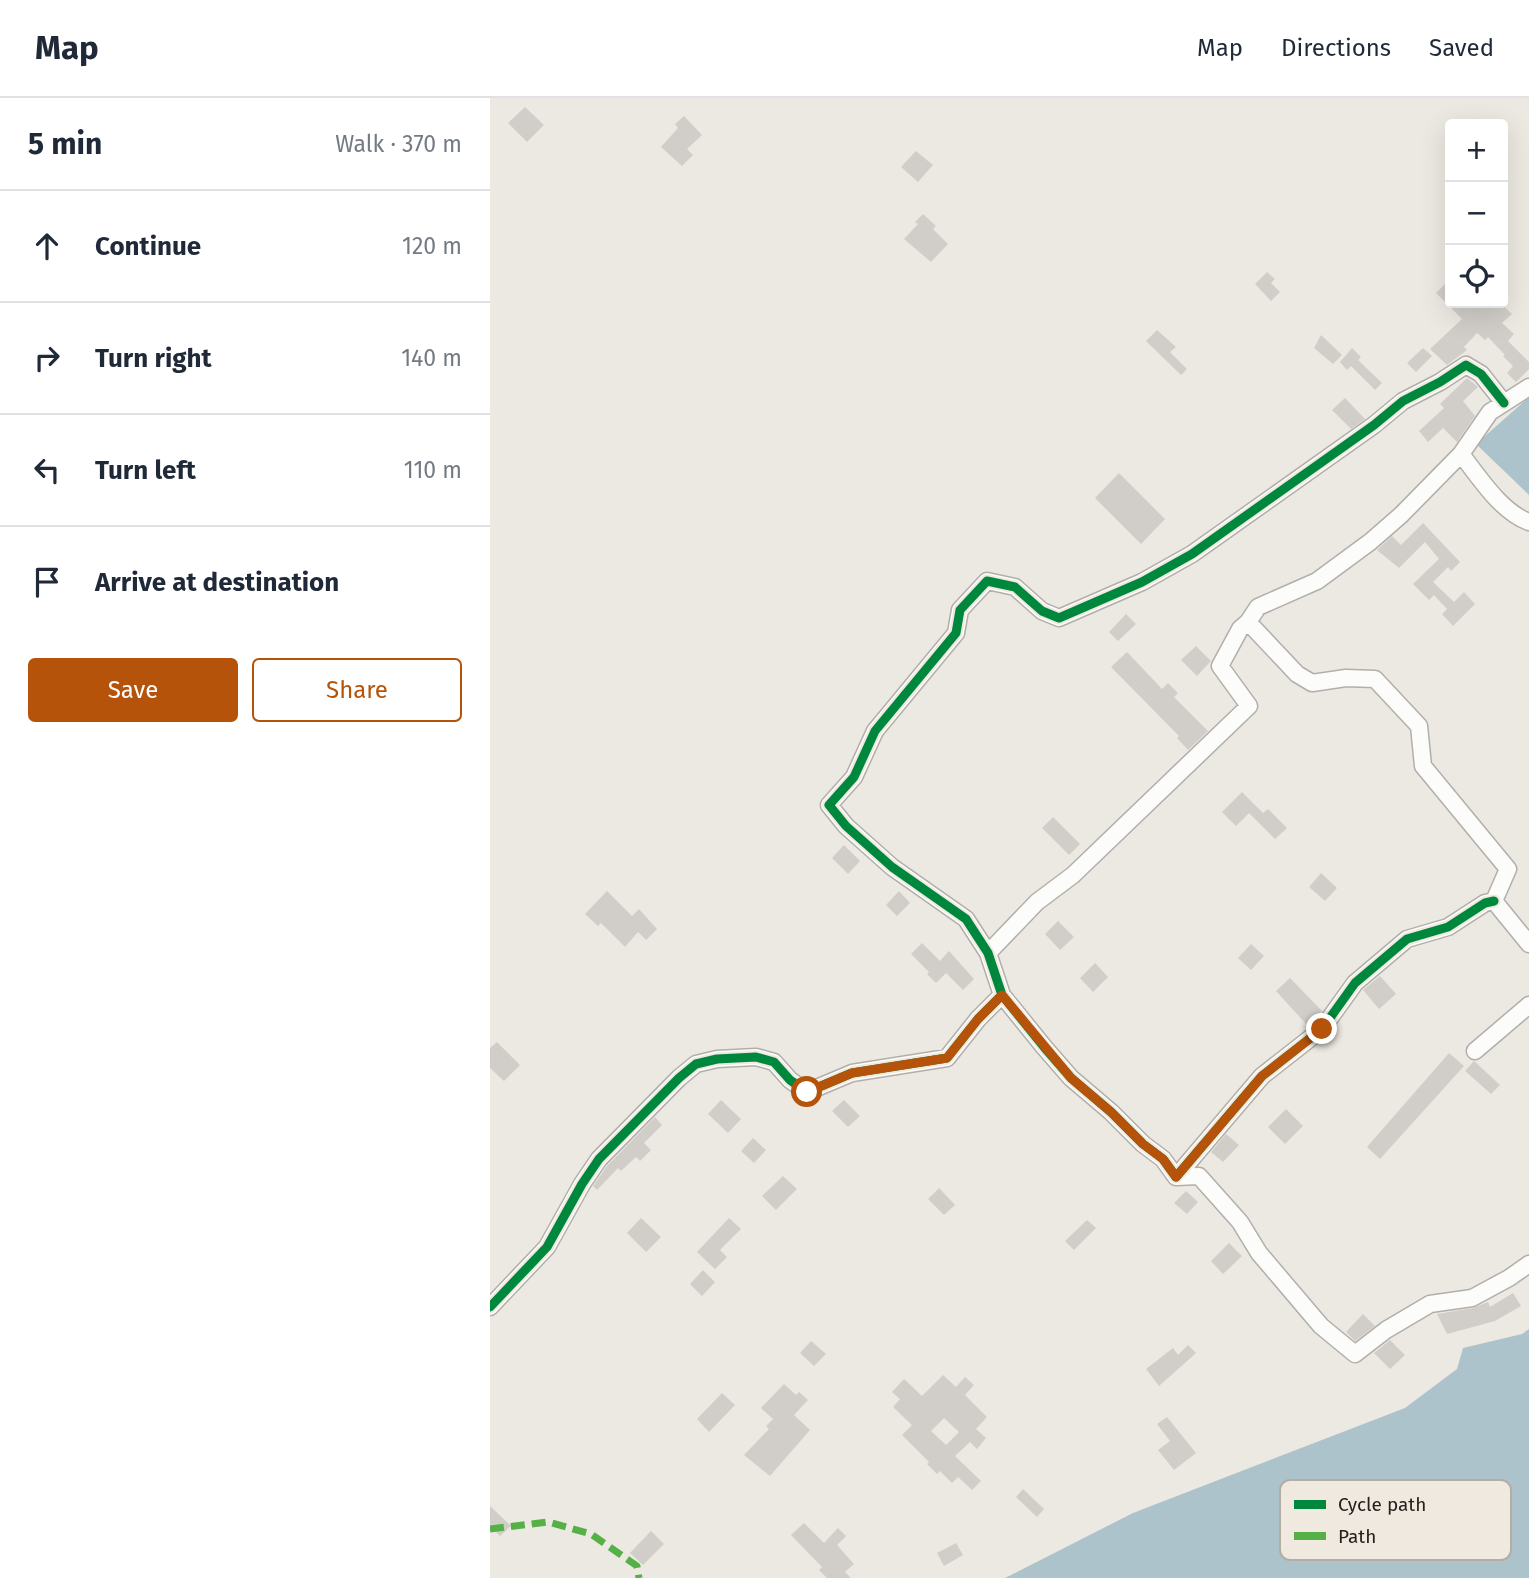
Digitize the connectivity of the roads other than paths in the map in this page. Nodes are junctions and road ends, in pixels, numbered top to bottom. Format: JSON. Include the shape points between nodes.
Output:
{"nodes":[{"id":1,"x":1529,"y":387,"type":"edge"},
{"id":2,"x":1504,"y":403,"type":"junction"},
{"id":3,"x":1461,"y":454,"type":"junction"},
{"id":4,"x":1529,"y":522,"type":"edge"},
{"id":5,"x":1248,"y":622,"type":"junction"},
{"id":6,"x":1494,"y":901,"type":"junction"},
{"id":7,"x":1529,"y":944,"type":"edge"},
{"id":8,"x":988,"y":953,"type":"junction"},
{"id":9,"x":1002,"y":995,"type":"junction"},
{"id":10,"x":1529,"y":1005,"type":"edge"},
{"id":11,"x":1475,"y":1051,"type":"dead end"},
{"id":12,"x":1176,"y":1177,"type":"junction"},
{"id":13,"x":1529,"y":1265,"type":"edge"},
{"id":14,"x":490,"y":1307,"type":"edge"}],
"edges":[{"from":1,"to":2,"type":"street"},
{"from":2,"to":3,"type":"street","via":[[1490,412]]},
{"from":2,"to":8,"type":"street","via":[[1481,374],[1466,365],[1403,401],[1192,554],[1142,582],[1059,618],[1042,611],[1015,587],[986,581],[960,610],[956,633],[875,731],[854,777],[829,805],[892,867],[960,913]]},
{"from":3,"to":4,"type":"street","via":[[1500,501]]},
{"from":3,"to":5,"type":"street","via":[[1346,562],[1317,581],[1258,607]]},
{"from":5,"to":6,"type":"street","via":[[1297,674],[1312,683],[1375,679],[1419,726],[1423,766],[1508,869]]},
{"from":5,"to":8,"type":"street","via":[[1220,666],[1249,706]]},
{"from":6,"to":7,"type":"street"},
{"from":6,"to":12,"type":"street","via":[[1448,928],[1407,939],[1355,983],[1322,1029],[1262,1076]]},
{"from":8,"to":9,"type":"street"},
{"from":9,"to":12,"type":"street","via":[[1071,1078],[1163,1159]]},
{"from":9,"to":14,"type":"street","via":[[947,1058],[852,1073],[807,1092],[774,1062],[756,1057],[696,1063],[599,1159],[547,1247]]},
{"from":10,"to":11,"type":"street"},
{"from":12,"to":13,"type":"street","via":[[1199,1177],[1321,1326],[1355,1354],[1430,1304],[1472,1298]]}]}
